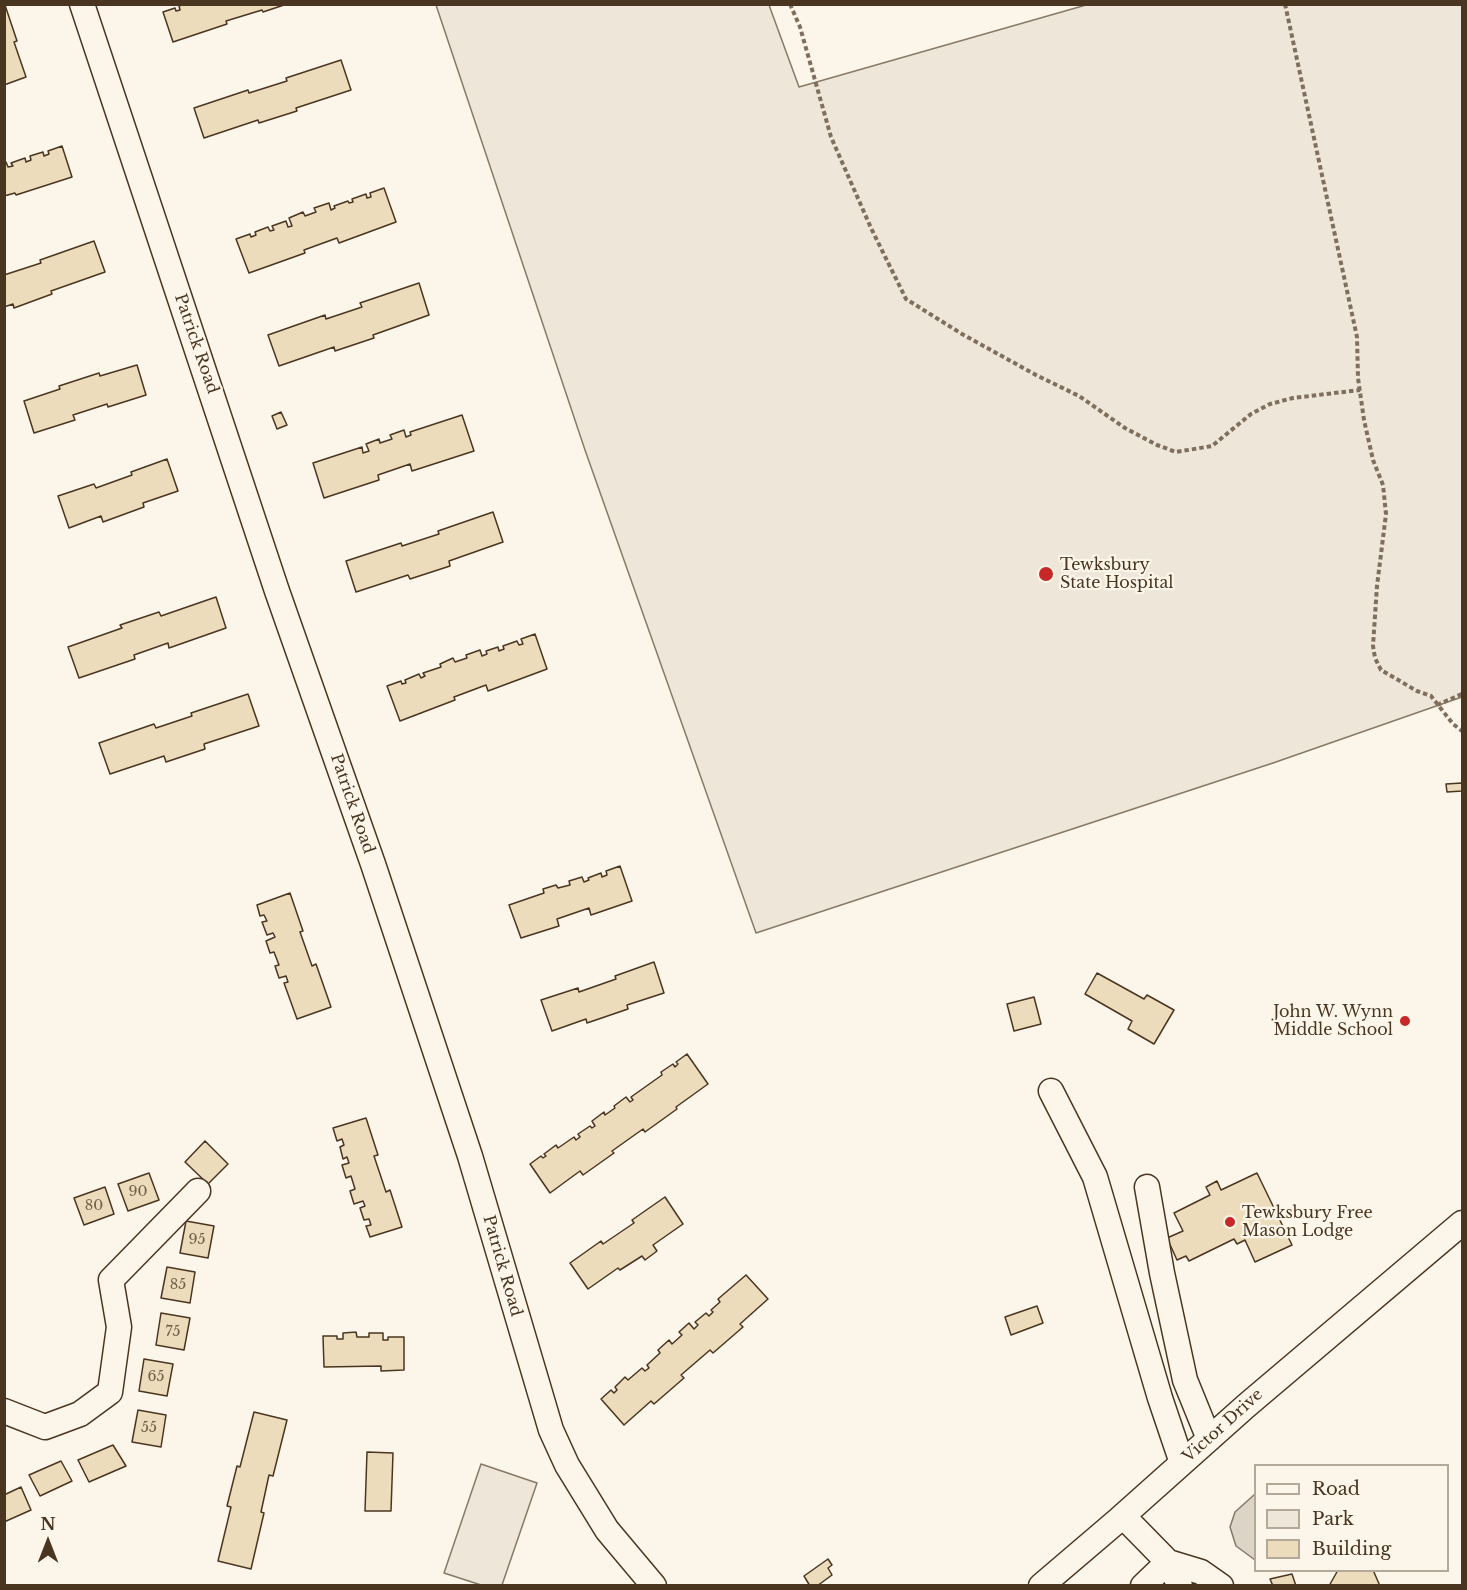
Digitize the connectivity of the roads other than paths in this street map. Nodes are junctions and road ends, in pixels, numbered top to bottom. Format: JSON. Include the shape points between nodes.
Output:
{"nodes":[{"id":1,"x":82,"y":4,"type":"edge"},
{"id":2,"x":1051,"y":1091,"type":"dead end"},
{"id":3,"x":1147,"y":1187,"type":"dead end"},
{"id":4,"x":198,"y":1191,"type":"dead end"},
{"id":5,"x":1462,"y":1223,"type":"edge"},
{"id":6,"x":4,"y":1411,"type":"edge"},
{"id":7,"x":1209,"y":1439,"type":"junction"},
{"id":8,"x":1182,"y":1463,"type":"junction"},
{"id":9,"x":1124,"y":1515,"type":"junction"},
{"id":10,"x":1168,"y":1562,"type":"junction"},
{"id":11,"x":654,"y":1586,"type":"edge"},
{"id":12,"x":1041,"y":1586,"type":"edge"},
{"id":13,"x":1143,"y":1586,"type":"edge"},
{"id":14,"x":1180,"y":1586,"type":"edge"},
{"id":15,"x":1221,"y":1586,"type":"edge"}],
"edges":[{"from":1,"to":11,"type":"street","name":"Patrick Road","via":[[462,1133],[551,1430],[567,1465],[607,1530]]},
{"from":2,"to":8,"type":"street","via":[[1095,1176]]},
{"from":3,"to":7,"type":"street","via":[[1185,1380]]},
{"from":4,"to":6,"type":"street","via":[[111,1280],[120,1327],[111,1392],[80,1414],[45,1427]]},
{"from":5,"to":7,"type":"street","name":"Victor Drive"},
{"from":7,"to":8,"type":"street","name":"Victor Drive"},
{"from":8,"to":9,"type":"street","name":"Victor Drive"},
{"from":9,"to":10,"type":"street"},
{"from":9,"to":12,"type":"street","name":"Victor Drive"},
{"from":10,"to":13,"type":"street"},
{"from":10,"to":14,"type":"street"},
{"from":10,"to":15,"type":"street","via":[[1201,1572]]}]}
